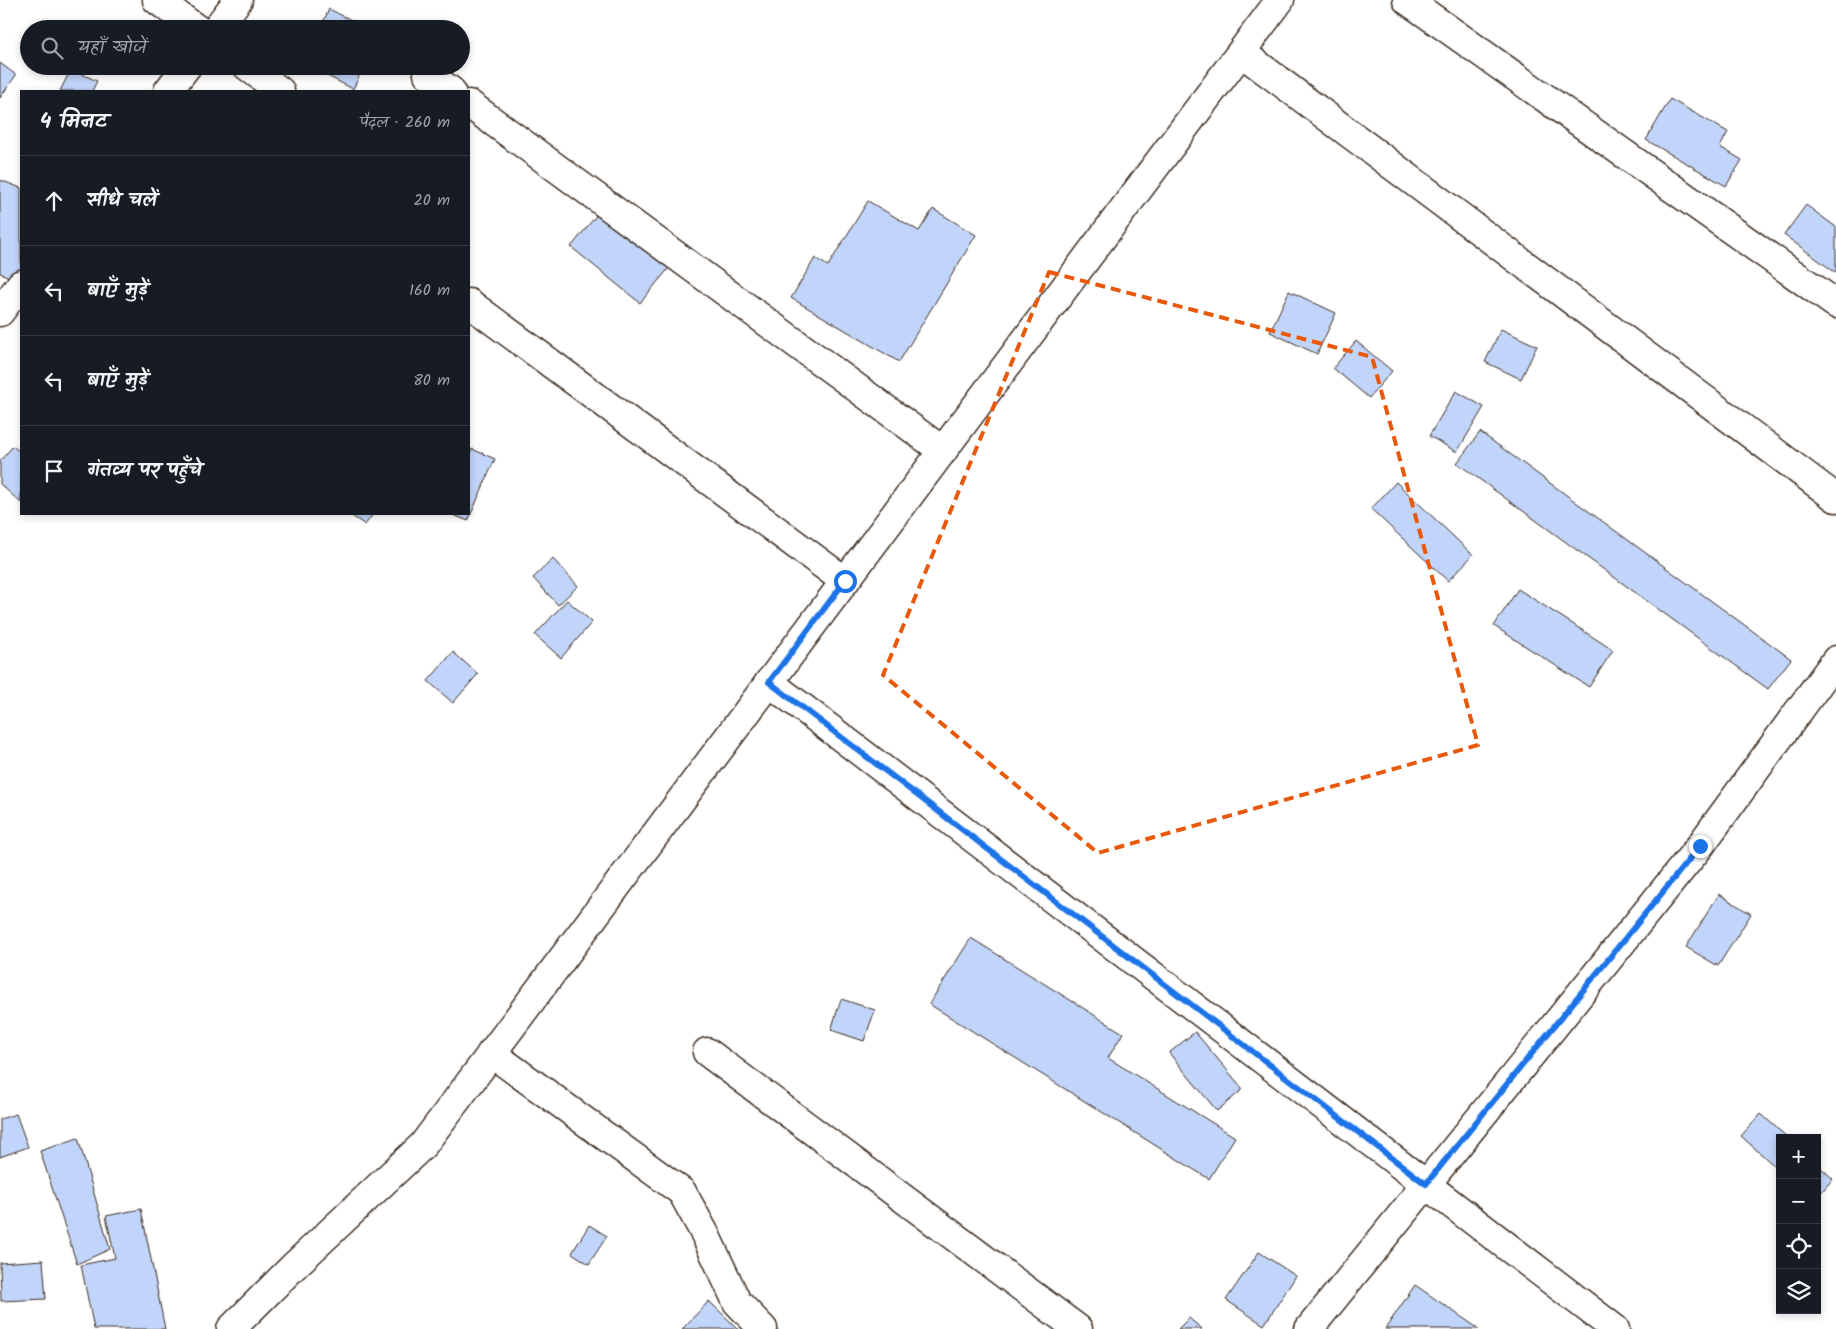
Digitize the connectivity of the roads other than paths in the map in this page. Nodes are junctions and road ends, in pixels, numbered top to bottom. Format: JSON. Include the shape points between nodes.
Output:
{"nodes":[{"id":1,"x":157,"y":0,"type":"edge"},
{"id":2,"x":238,"y":0,"type":"edge"},
{"id":3,"x":1280,"y":0,"type":"edge"},
{"id":4,"x":1407,"y":0,"type":"edge"},
{"id":5,"x":185,"y":20,"type":"edge"},
{"id":6,"x":223,"y":20,"type":"edge"},
{"id":7,"x":1242,"y":53,"type":"junction"},
{"id":8,"x":180,"y":75,"type":"edge"},
{"id":9,"x":259,"y":75,"type":"edge"},
{"id":10,"x":429,"y":75,"type":"edge"},
{"id":11,"x":169,"y":90,"type":"edge"},
{"id":12,"x":279,"y":90,"type":"edge"},
{"id":13,"x":451,"y":90,"type":"edge"},
{"id":14,"x":470,"y":105,"type":"edge"},
{"id":15,"x":20,"y":285,"type":"edge"},
{"id":16,"x":470,"y":304,"type":"edge"},
{"id":17,"x":1836,"y":304,"type":"edge"},
{"id":18,"x":0,"y":312,"type":"edge"},
{"id":19,"x":943,"y":451,"type":"junction"},
{"id":20,"x":1836,"y":498,"type":"edge"},
{"id":21,"x":845,"y":581,"type":"junction"},
{"id":22,"x":1836,"y":660,"type":"edge"},
{"id":23,"x":769,"y":682,"type":"junction"},
{"id":24,"x":707,"y":1052,"type":"dead end"},
{"id":25,"x":491,"y":1054,"type":"junction"},
{"id":26,"x":1426,"y":1184,"type":"junction"},
{"id":27,"x":231,"y":1329,"type":"edge"},
{"id":28,"x":763,"y":1329,"type":"edge"},
{"id":29,"x":1078,"y":1329,"type":"edge"},
{"id":30,"x":1309,"y":1329,"type":"edge"},
{"id":31,"x":1615,"y":1329,"type":"edge"}],
"edges":[{"from":1,"to":5,"type":"street"},
{"from":2,"to":6,"type":"street"},
{"from":3,"to":7,"type":"street"},
{"from":4,"to":17,"type":"street"},
{"from":7,"to":19,"type":"street"},
{"from":7,"to":20,"type":"street"},
{"from":8,"to":11,"type":"street"},
{"from":9,"to":12,"type":"street"},
{"from":10,"to":13,"type":"street"},
{"from":14,"to":19,"type":"street"},
{"from":15,"to":18,"type":"street"},
{"from":16,"to":21,"type":"street"},
{"from":19,"to":21,"type":"street"},
{"from":21,"to":23,"type":"street"},
{"from":22,"to":26,"type":"street","via":[[1700,846]]},
{"from":23,"to":25,"type":"street"},
{"from":23,"to":26,"type":"street"},
{"from":24,"to":29,"type":"street"},
{"from":25,"to":27,"type":"street","via":[[423,1145]]},
{"from":25,"to":28,"type":"street","via":[[682,1192],[737,1302]]},
{"from":26,"to":30,"type":"street"},
{"from":26,"to":31,"type":"street"}]}
